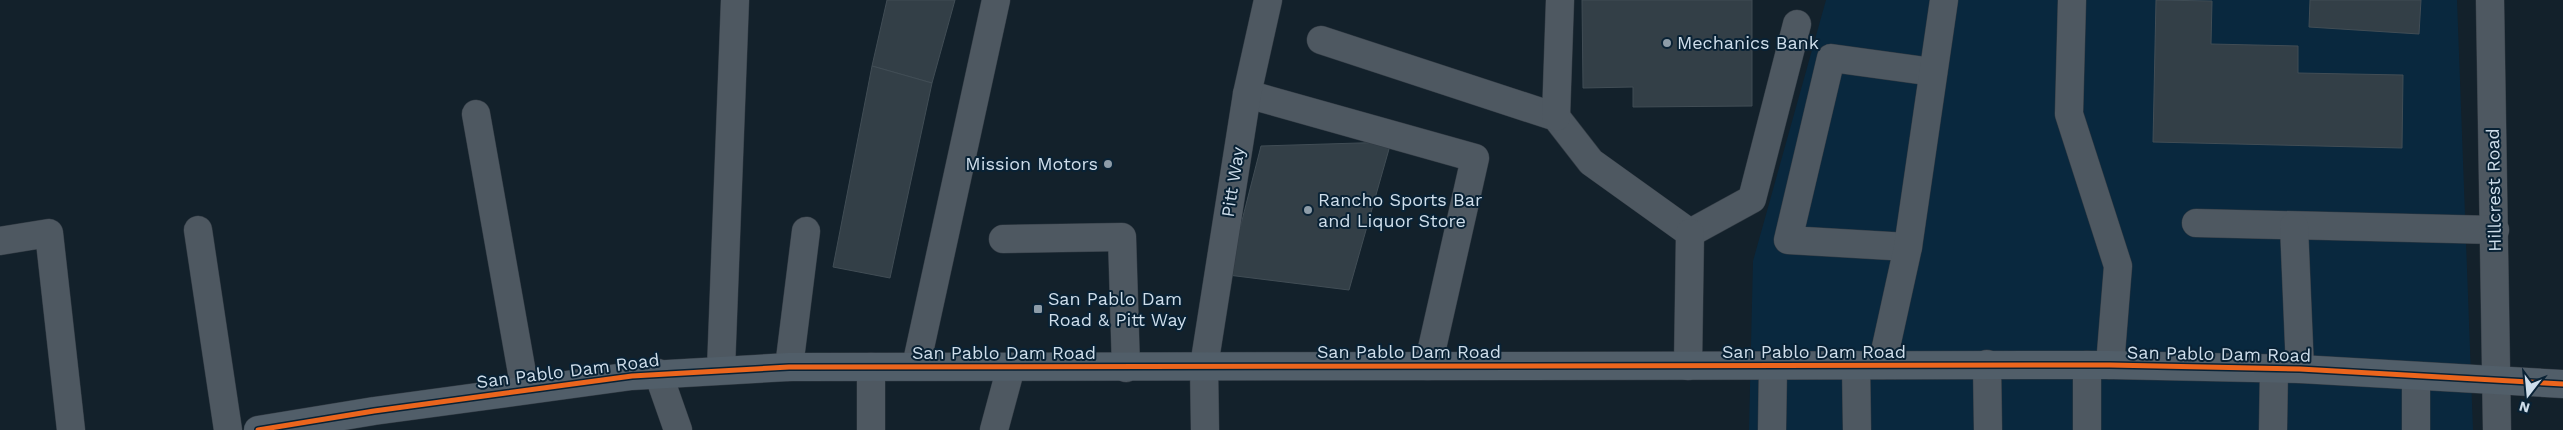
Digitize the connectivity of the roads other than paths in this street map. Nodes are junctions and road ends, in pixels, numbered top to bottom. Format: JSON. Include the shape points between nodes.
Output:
{"nodes":[{"id":1,"x":735,"y":0,"type":"edge"},
{"id":2,"x":996,"y":0,"type":"edge"},
{"id":3,"x":1268,"y":0,"type":"edge"},
{"id":4,"x":1560,"y":0,"type":"edge"},
{"id":5,"x":1944,"y":0,"type":"edge"},
{"id":6,"x":2072,"y":0,"type":"edge"},
{"id":7,"x":2490,"y":0,"type":"edge"},
{"id":8,"x":1797,"y":24,"type":"dead end"},
{"id":9,"x":1321,"y":40,"type":"dead end"},
{"id":10,"x":1933,"y":72,"type":"junction"},
{"id":11,"x":1247,"y":94,"type":"junction"},
{"id":12,"x":476,"y":114,"type":"dead end"},
{"id":13,"x":1556,"y":117,"type":"junction"},
{"id":14,"x":2196,"y":223,"type":"dead end"},
{"id":15,"x":2294,"y":226,"type":"junction"},
{"id":16,"x":198,"y":230,"type":"dead end"},
{"id":17,"x":2495,"y":230,"type":"junction"},
{"id":18,"x":806,"y":231,"type":"dead end"},
{"id":19,"x":1690,"y":233,"type":"junction"},
{"id":20,"x":1003,"y":239,"type":"dead end"},
{"id":21,"x":0,"y":241,"type":"edge"},
{"id":22,"x":1908,"y":247,"type":"junction"},
{"id":23,"x":1987,"y":364,"type":"junction"},
{"id":24,"x":1869,"y":365,"type":"junction"},
{"id":25,"x":2099,"y":365,"type":"junction"},
{"id":26,"x":916,"y":366,"type":"junction"},
{"id":27,"x":1204,"y":366,"type":"junction"},
{"id":28,"x":1428,"y":366,"type":"junction"},
{"id":29,"x":1688,"y":366,"type":"junction"},
{"id":30,"x":789,"y":367,"type":"junction"},
{"id":31,"x":871,"y":367,"type":"junction"},
{"id":32,"x":1011,"y":367,"type":"junction"},
{"id":33,"x":1772,"y":367,"type":"junction"},
{"id":34,"x":1126,"y":368,"type":"junction"},
{"id":35,"x":721,"y":369,"type":"junction"},
{"id":36,"x":2287,"y":369,"type":"junction"},
{"id":37,"x":658,"y":373,"type":"junction"},
{"id":38,"x":2416,"y":376,"type":"junction"},
{"id":39,"x":2496,"y":381,"type":"junction"},
{"id":40,"x":2563,"y":384,"type":"edge"},
{"id":41,"x":524,"y":390,"type":"junction"},
{"id":42,"x":71,"y":430,"type":"edge"},
{"id":43,"x":228,"y":430,"type":"edge"},
{"id":44,"x":264,"y":430,"type":"edge"},
{"id":45,"x":678,"y":430,"type":"edge"},
{"id":46,"x":871,"y":430,"type":"edge"},
{"id":47,"x":994,"y":430,"type":"edge"},
{"id":48,"x":1205,"y":430,"type":"edge"},
{"id":49,"x":1772,"y":430,"type":"edge"},
{"id":50,"x":1857,"y":430,"type":"edge"},
{"id":51,"x":1988,"y":430,"type":"edge"},
{"id":52,"x":2087,"y":430,"type":"edge"},
{"id":53,"x":2273,"y":430,"type":"edge"},
{"id":54,"x":2416,"y":430,"type":"edge"},
{"id":55,"x":2497,"y":430,"type":"edge"}],
"edges":[{"from":1,"to":35,"type":"street"},
{"from":2,"to":26,"type":"street"},
{"from":3,"to":11,"type":"street","name":"Pitt Way"},
{"from":4,"to":13,"type":"street"},
{"from":5,"to":10,"type":"street"},
{"from":6,"to":25,"type":"street","via":[[2069,114],[2118,266]]},
{"from":7,"to":17,"type":"street","name":"Hillcrest Road"},
{"from":8,"to":19,"type":"street","via":[[1752,199]]},
{"from":9,"to":13,"type":"street"},
{"from":10,"to":22,"type":"street"},
{"from":10,"to":22,"type":"street","via":[[1831,58],[1788,240]]},
{"from":11,"to":27,"type":"street","name":"Pitt Way"},
{"from":11,"to":28,"type":"street","via":[[1475,158]]},
{"from":12,"to":41,"type":"street"},
{"from":13,"to":19,"type":"street","via":[[1592,162]]},
{"from":14,"to":15,"type":"street"},
{"from":15,"to":17,"type":"street"},
{"from":15,"to":36,"type":"street"},
{"from":16,"to":43,"type":"street"},
{"from":17,"to":39,"type":"street","name":"Hillcrest Road"},
{"from":18,"to":30,"type":"street"},
{"from":19,"to":29,"type":"street"},
{"from":20,"to":34,"type":"street","via":[[1122,238]]},
{"from":21,"to":42,"type":"street","via":[[49,233]]},
{"from":22,"to":24,"type":"street"},
{"from":23,"to":24,"type":"main road","name":"San Pablo Dam Road"},
{"from":23,"to":25,"type":"main road","name":"San Pablo Dam Road"},
{"from":23,"to":51,"type":"street"},
{"from":24,"to":33,"type":"main road","name":"San Pablo Dam Road"},
{"from":24,"to":50,"type":"street"},
{"from":25,"to":36,"type":"main road","name":"San Pablo Dam Road"},
{"from":25,"to":52,"type":"street"},
{"from":26,"to":31,"type":"main road","name":"San Pablo Dam Road"},
{"from":26,"to":32,"type":"main road","name":"San Pablo Dam Road"},
{"from":27,"to":28,"type":"main road","name":"San Pablo Dam Road"},
{"from":27,"to":34,"type":"main road","name":"San Pablo Dam Road"},
{"from":27,"to":48,"type":"street","name":"Pitt Way"},
{"from":28,"to":29,"type":"main road","name":"San Pablo Dam Road"},
{"from":29,"to":33,"type":"main road","name":"San Pablo Dam Road"},
{"from":30,"to":31,"type":"main road","name":"San Pablo Dam Road"},
{"from":30,"to":35,"type":"main road","name":"San Pablo Dam Road"},
{"from":31,"to":46,"type":"street"},
{"from":32,"to":34,"type":"main road","name":"San Pablo Dam Road"},
{"from":32,"to":47,"type":"street"},
{"from":33,"to":49,"type":"street"},
{"from":35,"to":37,"type":"main road","name":"San Pablo Dam Road"},
{"from":36,"to":38,"type":"main road","name":"San Pablo Dam Road"},
{"from":36,"to":53,"type":"street"},
{"from":37,"to":41,"type":"main road","name":"San Pablo Dam Road"},
{"from":37,"to":45,"type":"street"},
{"from":38,"to":39,"type":"main road","name":"San Pablo Dam Road"},
{"from":38,"to":54,"type":"street"},
{"from":39,"to":40,"type":"main road","name":"San Pablo Dam Road"},
{"from":39,"to":55,"type":"street","name":"Hillcrest Road"},
{"from":41,"to":44,"type":"main road","name":"San Pablo Dam Road"}]}
